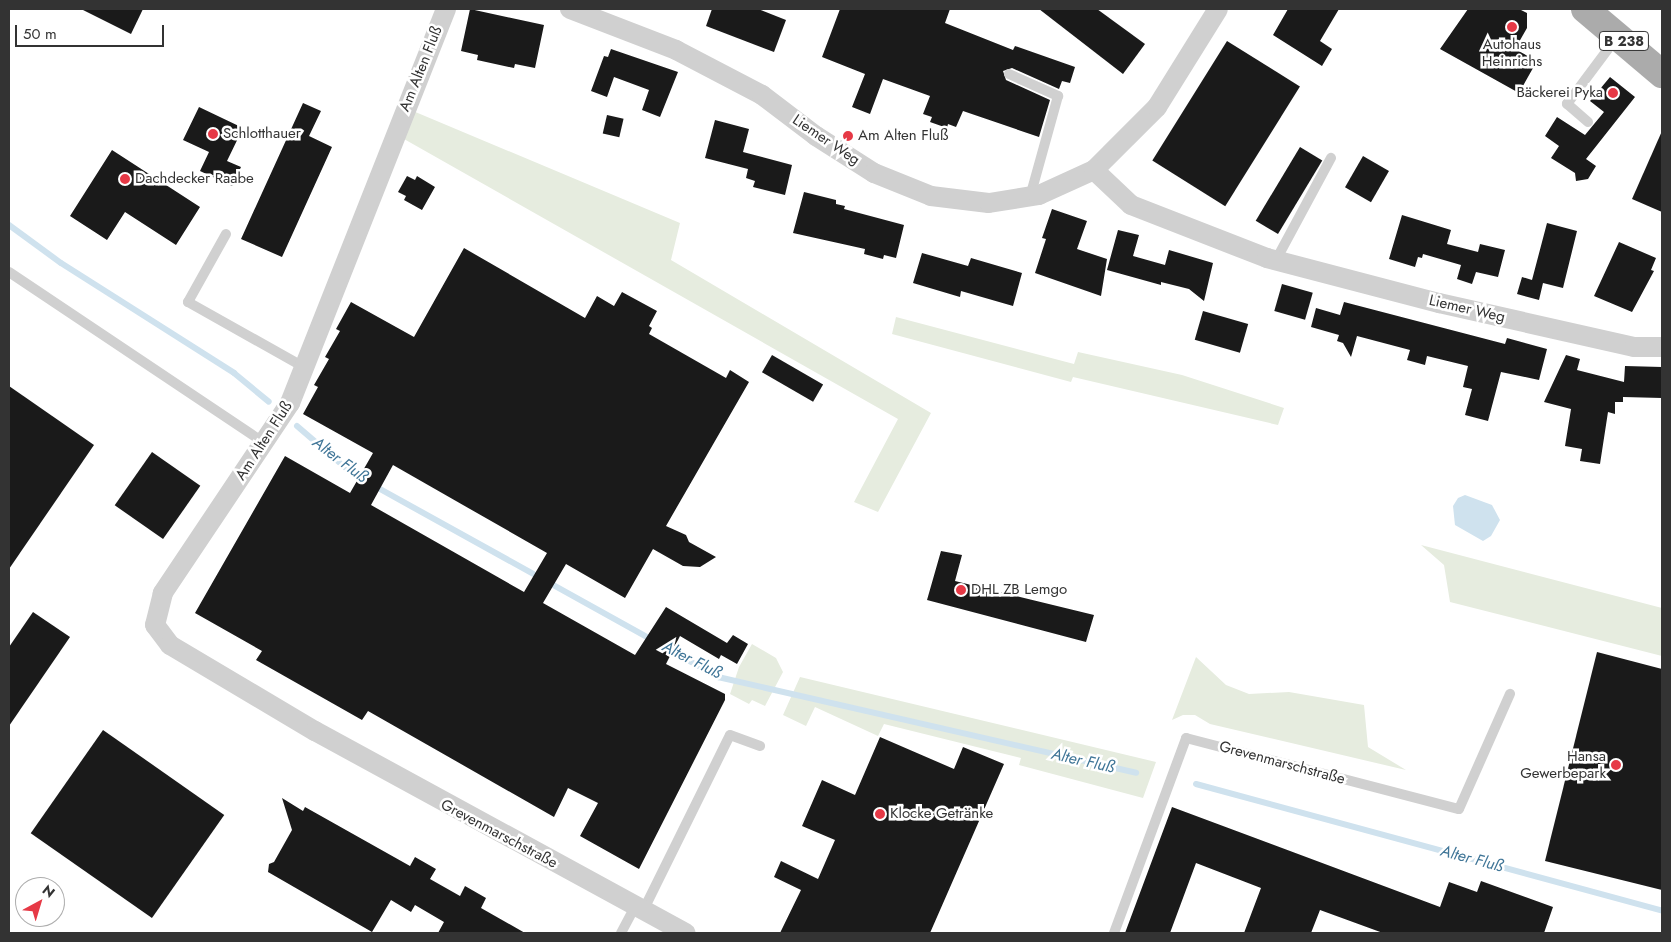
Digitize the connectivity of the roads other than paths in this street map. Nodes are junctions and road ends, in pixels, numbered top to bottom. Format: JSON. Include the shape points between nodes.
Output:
{"nodes":[{"id":1,"x":446,"y":9,"type":"edge"},
{"id":2,"x":570,"y":9,"type":"edge"},
{"id":3,"x":1218,"y":9,"type":"edge"},
{"id":4,"x":1585,"y":9,"type":"edge"},
{"id":5,"x":1618,"y":36,"type":"junction"},
{"id":6,"x":1009,"y":74,"type":"dead end"},
{"id":7,"x":1662,"y":74,"type":"edge"},
{"id":8,"x":1588,"y":122,"type":"dead end"},
{"id":9,"x":1331,"y":158,"type":"dead end"},
{"id":10,"x":1094,"y":170,"type":"junction"},
{"id":11,"x":1030,"y":198,"type":"junction"},
{"id":12,"x":226,"y":234,"type":"dead end"},
{"id":13,"x":1276,"y":260,"type":"junction"},
{"id":14,"x":9,"y":272,"type":"edge"},
{"id":15,"x":1661,"y":343,"type":"edge"},
{"id":16,"x":304,"y":367,"type":"junction"},
{"id":17,"x":264,"y":443,"type":"junction"},
{"id":18,"x":1510,"y":694,"type":"dead end"},
{"id":19,"x":316,"y":731,"type":"joint"},
{"id":20,"x":760,"y":746,"type":"dead end"},
{"id":21,"x":639,"y":908,"type":"junction"},
{"id":22,"x":621,"y":933,"type":"edge"},
{"id":23,"x":685,"y":933,"type":"edge"},
{"id":24,"x":1114,"y":933,"type":"edge"}],
"edges":[{"from":1,"to":16,"type":"street","name":"Am Alten Fluß"},
{"from":2,"to":11,"type":"street","name":"Liemer Weg","via":[[676,50],[762,95],[816,136],[874,173],[931,196],[989,202]]},
{"from":3,"to":10,"type":"street","name":"Liemer Weg","via":[[1157,107]]},
{"from":4,"to":5,"type":"main road","number":"B 238"},
{"from":5,"to":7,"type":"main road","number":"B 238"},
{"from":5,"to":8,"type":"lane","via":[[1567,104]]},
{"from":6,"to":11,"type":"lane","via":[[1058,96]]},
{"from":9,"to":13,"type":"lane"},
{"from":10,"to":11,"type":"street","name":"Liemer Weg"},
{"from":10,"to":13,"type":"street","name":"Liemer Weg","via":[[1131,205]]},
{"from":12,"to":16,"type":"lane","via":[[188,302]]},
{"from":13,"to":15,"type":"street","name":"Liemer Weg","via":[[1439,303],[1634,348]]},
{"from":14,"to":17,"type":"lane"},
{"from":16,"to":17,"type":"street","name":"Am Alten Fluß","via":[[290,403]]},
{"from":17,"to":19,"type":"street","name":"Am Alten Fluß","via":[[163,593],[155,625],[170,645]]},
{"from":18,"to":24,"type":"lane","name":"Grevenmarschstraße","via":[[1459,809],[1186,738]]},
{"from":19,"to":21,"type":"street","name":"Grevenmarschstraße"},
{"from":20,"to":21,"type":"lane","via":[[730,735]]},
{"from":21,"to":22,"type":"lane"},
{"from":21,"to":23,"type":"street","name":"Grevenmarschstraße"}]}
